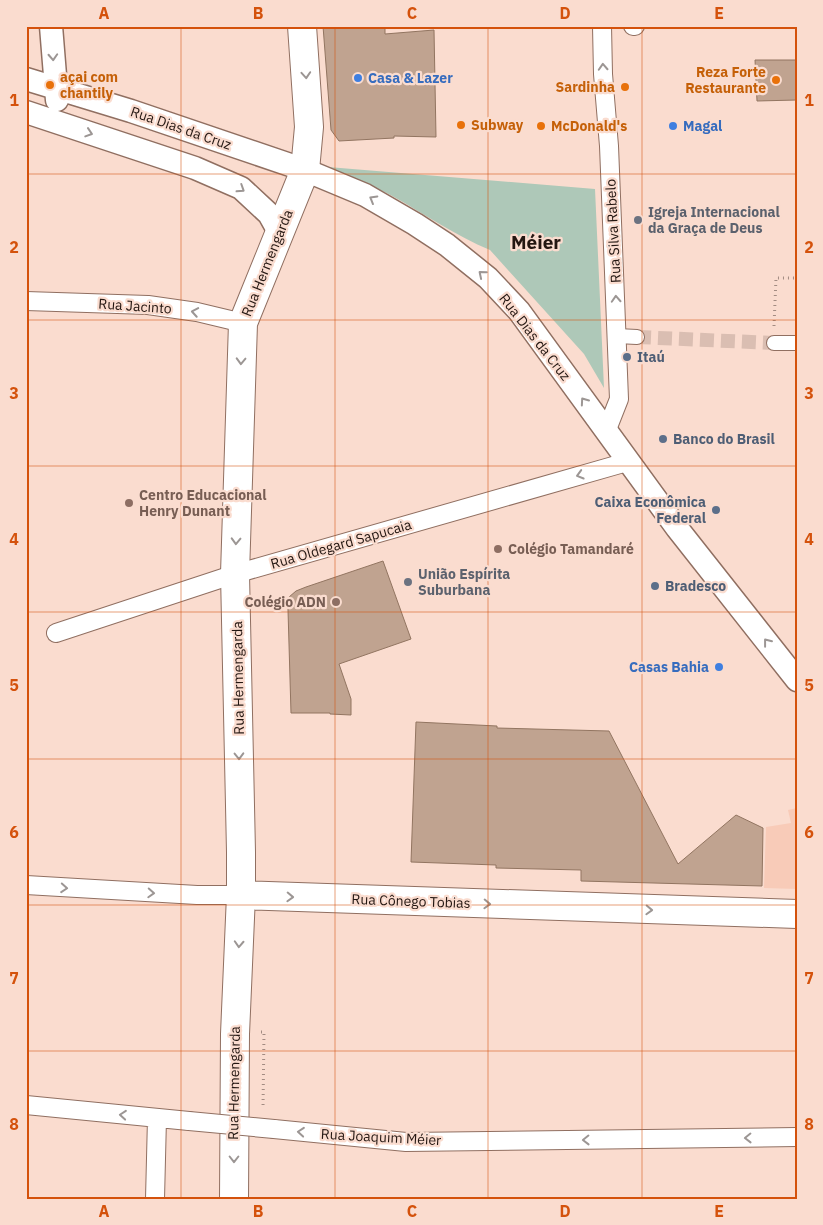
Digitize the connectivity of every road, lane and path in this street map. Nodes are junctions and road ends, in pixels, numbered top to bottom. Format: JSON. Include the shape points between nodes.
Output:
{"nodes":[{"id":1,"x":51,"y":26,"type":"edge"},
{"id":2,"x":302,"y":26,"type":"edge"},
{"id":3,"x":602,"y":26,"type":"edge"},
{"id":4,"x":26,"y":79,"type":"edge"},
{"id":5,"x":55,"y":88,"type":"junction"},
{"id":6,"x":26,"y":112,"type":"edge"},
{"id":7,"x":60,"y":123,"type":"junction"},
{"id":8,"x":305,"y":170,"type":"junction"},
{"id":9,"x":279,"y":232,"type":"junction"},
{"id":10,"x":797,"y":278,"type":"edge"},
{"id":11,"x":26,"y":301,"type":"edge"},
{"id":12,"x":242,"y":324,"type":"junction"},
{"id":13,"x":782,"y":326,"type":"dead end"},
{"id":14,"x":617,"y":336,"type":"junction"},
{"id":15,"x":637,"y":337,"type":"tunnel mouth"},
{"id":16,"x":774,"y":343,"type":"tunnel mouth"},
{"id":17,"x":797,"y":343,"type":"edge"},
{"id":18,"x":606,"y":432,"type":"junction"},
{"id":19,"x":627,"y":462,"type":"junction"},
{"id":20,"x":235,"y":574,"type":"junction"},
{"id":21,"x":56,"y":633,"type":"dead end"},
{"id":22,"x":797,"y":680,"type":"edge"},
{"id":23,"x":26,"y":885,"type":"edge"},
{"id":24,"x":241,"y":895,"type":"junction"},
{"id":25,"x":797,"y":914,"type":"edge"},
{"id":26,"x":264,"y":1032,"type":"dead end"},
{"id":27,"x":26,"y":1106,"type":"edge"},
{"id":28,"x":158,"y":1118,"type":"junction"},
{"id":29,"x":268,"y":1129,"type":"junction"},
{"id":30,"x":797,"y":1138,"type":"edge"},
{"id":31,"x":154,"y":1199,"type":"edge"},
{"id":32,"x":234,"y":1199,"type":"edge"}],
"edges":[{"from":1,"to":5,"type":"street","one_way":true},
{"from":2,"to":8,"type":"main road","name":"Rua Hermengarda","one_way":true,"via":[[309,127]]},
{"from":14,"to":3,"type":"street","name":"Rua Silva Rabelo","one_way":true},
{"from":4,"to":5,"type":"street","name":"Rua Dias da Cruz"},
{"from":5,"to":7,"type":"street"},
{"from":5,"to":8,"type":"street","name":"Rua Dias da Cruz"},
{"from":6,"to":7,"type":"street"},
{"from":7,"to":9,"type":"street","one_way":true,"via":[[195,168],[241,188],[269,214]]},
{"from":8,"to":9,"type":"main road","name":"Rua Hermengarda"},
{"from":18,"to":8,"type":"street","name":"Rua Dias da Cruz","one_way":true,"via":[[519,312],[488,278],[415,224],[365,195]]},
{"from":9,"to":12,"type":"main road","name":"Rua Hermengarda"},
{"from":10,"to":13,"type":"path","via":[[776,278],[774,326]]},
{"from":12,"to":11,"type":"street","name":"Rua Jacinto","one_way":true,"via":[[198,312],[148,305]]},
{"from":12,"to":20,"type":"main road","name":"Rua Hermengarda","one_way":true},
{"from":14,"to":15,"type":"street"},
{"from":14,"to":18,"type":"street","name":"Rua Silva Rabelo","via":[[620,398]]},
{"from":16,"to":17,"type":"street"},
{"from":18,"to":19,"type":"street","name":"Rua Dias da Cruz"},
{"from":19,"to":20,"type":"street","name":"Rua Oldegard Sapucaia","one_way":true},
{"from":22,"to":19,"type":"street","name":"Rua Dias da Cruz","one_way":true},
{"from":20,"to":21,"type":"street","name":"Rua Oldegard Sapucaia"},
{"from":20,"to":24,"type":"main road","name":"Rua Hermengarda","one_way":true},
{"from":23,"to":24,"type":"street","name":"Rua Cônego Tobias","one_way":true},
{"from":24,"to":25,"type":"main road","name":"Rua Cônego Tobias","one_way":true},
{"from":24,"to":32,"type":"main road","name":"Rua Hermengarda","one_way":true,"via":[[235,1034]]},
{"from":26,"to":29,"type":"path"},
{"from":28,"to":27,"type":"street","name":"Rua Joaquim Méier","one_way":true},
{"from":28,"to":29,"type":"street","name":"Rua Joaquim Méier","bridge":true},
{"from":28,"to":31,"type":"street"},
{"from":30,"to":29,"type":"street","name":"Rua Joaquim Méier","one_way":true,"via":[[406,1142]]}]}
